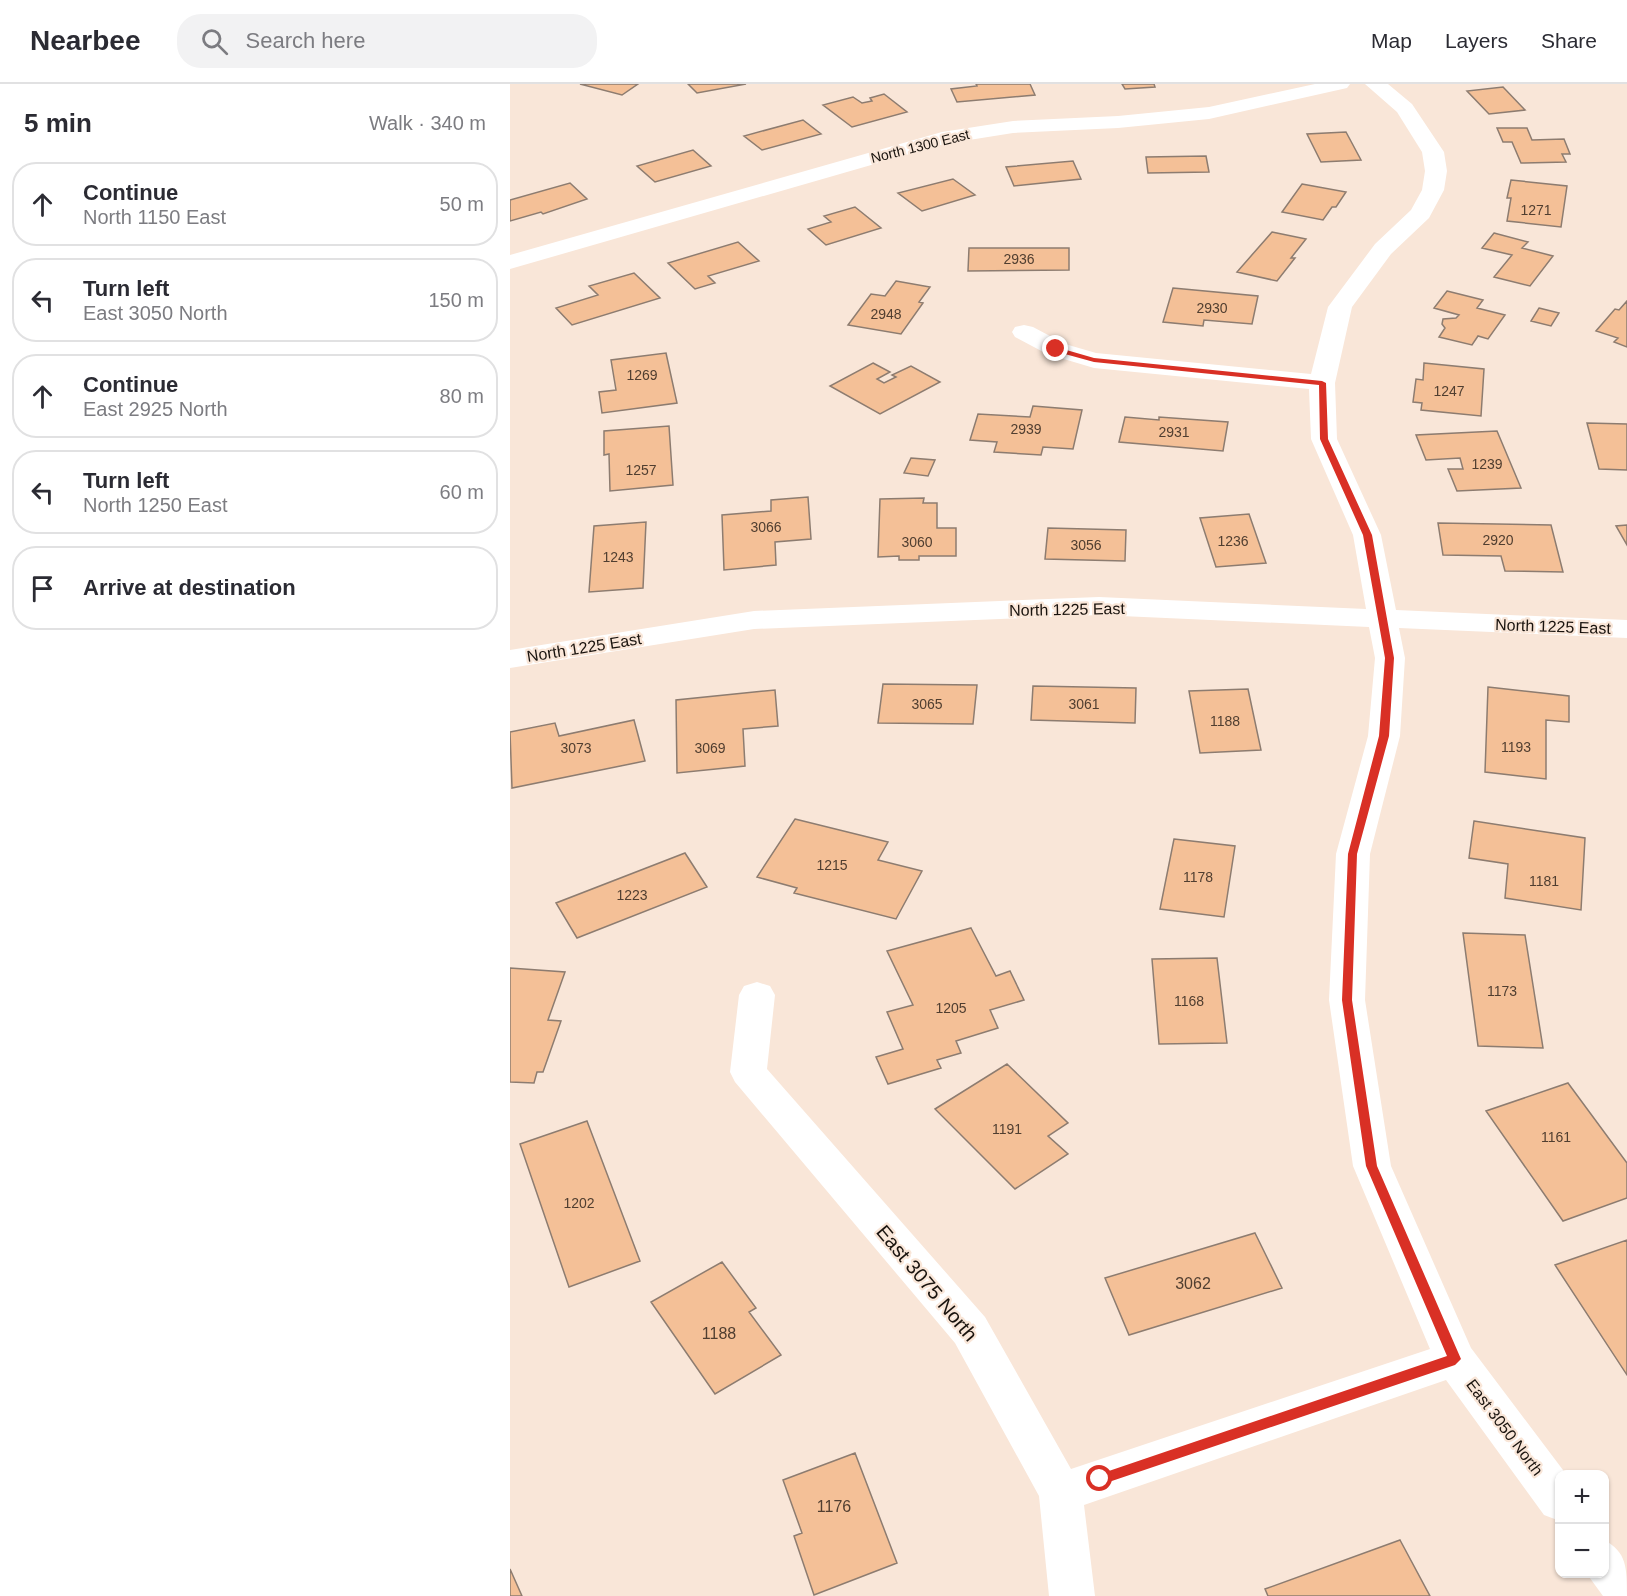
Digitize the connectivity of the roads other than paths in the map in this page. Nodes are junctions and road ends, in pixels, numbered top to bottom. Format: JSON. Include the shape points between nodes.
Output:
{"nodes":[{"id":1,"x":1340,"y":84,"type":"edge"},
{"id":2,"x":1375,"y":84,"type":"edge"},
{"id":3,"x":510,"y":262,"type":"edge"},
{"id":4,"x":1024,"y":332,"type":"dead end"},
{"id":5,"x":1322,"y":383,"type":"junction"},
{"id":6,"x":1383,"y":620,"type":"junction"},
{"id":7,"x":1627,"y":629,"type":"edge"},
{"id":8,"x":510,"y":659,"type":"edge"},
{"id":9,"x":757,"y":995,"type":"dead end"},
{"id":10,"x":1455,"y":1359,"type":"junction"},
{"id":11,"x":1061,"y":1492,"type":"junction"},
{"id":12,"x":1555,"y":1493,"type":"edge"},
{"id":13,"x":1609,"y":1567,"type":"edge"},
{"id":14,"x":1627,"y":1592,"type":"edge"},
{"id":15,"x":1072,"y":1596,"type":"edge"}],
"edges":[{"from":1,"to":3,"type":"street","name":"North 1300 East","via":[[1209,113],[1013,127],[942,138]]},
{"from":2,"to":5,"type":"street","name":"East 3050 North","via":[[1405,108],[1433,152],[1433,190],[1421,213],[1383,249],[1341,307]]},
{"from":4,"to":5,"type":"street","via":[[1056,349],[1094,360]]},
{"from":5,"to":6,"type":"street","name":"East 3050 North","via":[[1324,439],[1367,535]]},
{"from":6,"to":7,"type":"street","name":"North 1225 East"},
{"from":6,"to":8,"type":"street","name":"North 1225 East","via":[[1099,606],[754,620]]},
{"from":6,"to":10,"type":"street","name":"East 3050 North","via":[[1390,658],[1384,736],[1353,854],[1347,1000],[1372,1166]]},
{"from":9,"to":11,"type":"street","name":"East 3075 North","via":[[748,1072],[970,1330]]},
{"from":10,"to":11,"type":"street"},
{"from":10,"to":12,"type":"street","name":"East 3050 North"},
{"from":11,"to":15,"type":"street","name":"East 3075 North"},
{"from":13,"to":14,"type":"street"}]}
